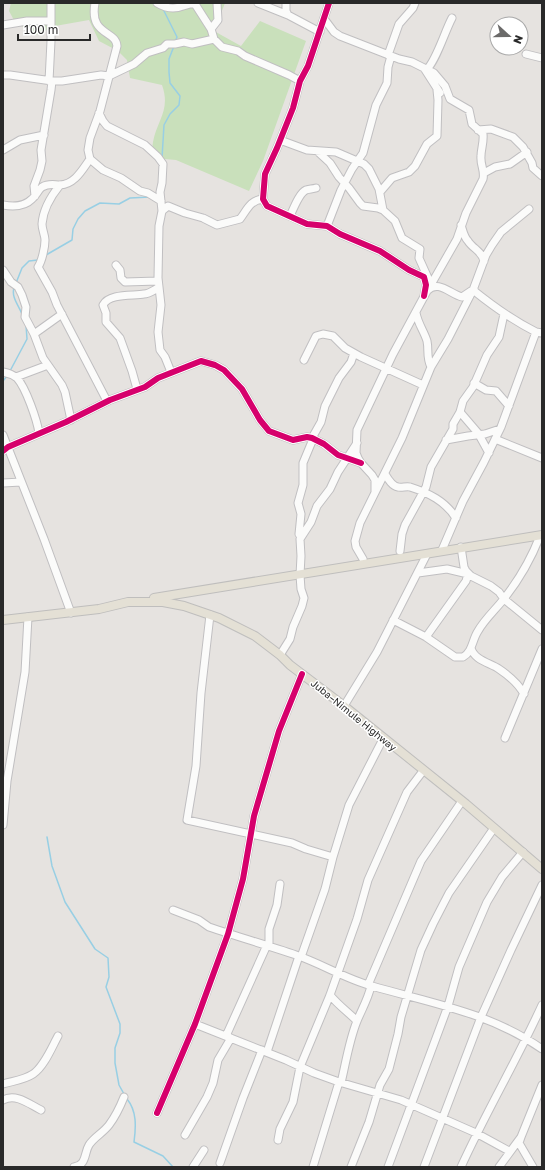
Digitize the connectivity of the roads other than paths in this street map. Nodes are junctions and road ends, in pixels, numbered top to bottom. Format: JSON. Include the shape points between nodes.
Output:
{"nodes":[{"id":1,"x":51,"y":3,"type":"edge"},
{"id":2,"x":94,"y":3,"type":"edge"},
{"id":3,"x":157,"y":3,"type":"edge"},
{"id":4,"x":217,"y":3,"type":"edge"},
{"id":5,"x":258,"y":3,"type":"edge"},
{"id":6,"x":286,"y":3,"type":"edge"},
{"id":7,"x":329,"y":3,"type":"edge"},
{"id":8,"x":415,"y":3,"type":"edge"},
{"id":9,"x":288,"y":15,"type":"junction"},
{"id":10,"x":452,"y":18,"type":"dead end"},
{"id":11,"x":51,"y":20,"type":"junction"},
{"id":12,"x":325,"y":20,"type":"junction"},
{"id":13,"x":3,"y":25,"type":"edge"},
{"id":14,"x":211,"y":29,"type":"junction"},
{"id":15,"x":320,"y":32,"type":"junction"},
{"id":16,"x":214,"y":39,"type":"junction"},
{"id":17,"x":529,"y":55,"type":"edge"},
{"id":18,"x":389,"y":56,"type":"junction"},
{"id":19,"x":542,"y":58,"type":"edge"},
{"id":20,"x":425,"y":68,"type":"junction"},
{"id":21,"x":3,"y":75,"type":"edge"},
{"id":22,"x":109,"y":76,"type":"junction"},
{"id":23,"x":50,"y":81,"type":"junction"},
{"id":24,"x":300,"y":81,"type":"junction"},
{"id":25,"x":437,"y":90,"type":"junction"},
{"id":26,"x":450,"y":99,"type":"junction"},
{"id":27,"x":99,"y":113,"type":"junction"},
{"id":28,"x":478,"y":130,"type":"junction"},
{"id":29,"x":44,"y":135,"type":"junction"},
{"id":30,"x":280,"y":140,"type":"junction"},
{"id":31,"x":3,"y":150,"type":"edge"},
{"id":32,"x":317,"y":150,"type":"junction"},
{"id":33,"x":526,"y":152,"type":"junction"},
{"id":34,"x":90,"y":159,"type":"junction"},
{"id":35,"x":358,"y":160,"type":"junction"},
{"id":36,"x":484,"y":173,"type":"junction"},
{"id":37,"x":542,"y":176,"type":"edge"},
{"id":38,"x":344,"y":184,"type":"junction"},
{"id":39,"x":60,"y":185,"type":"junction"},
{"id":40,"x":316,"y":188,"type":"dead end"},
{"id":41,"x":380,"y":192,"type":"junction"},
{"id":42,"x":35,"y":196,"type":"junction"},
{"id":43,"x":263,"y":199,"type":"junction"},
{"id":44,"x":161,"y":201,"type":"junction"},
{"id":45,"x":3,"y":204,"type":"edge"},
{"id":46,"x":529,"y":209,"type":"dead end"},
{"id":47,"x":383,"y":210,"type":"junction"},
{"id":48,"x":162,"y":211,"type":"junction"},
{"id":49,"x":290,"y":216,"type":"junction"},
{"id":50,"x":461,"y":225,"type":"junction"},
{"id":51,"x":327,"y":226,"type":"junction"},
{"id":52,"x":484,"y":261,"type":"junction"},
{"id":53,"x":116,"y":265,"type":"dead end"},
{"id":54,"x":3,"y":270,"type":"edge"},
{"id":55,"x":429,"y":278,"type":"junction"},
{"id":56,"x":158,"y":284,"type":"junction"},
{"id":57,"x":441,"y":287,"type":"junction"},
{"id":58,"x":429,"y":288,"type":"junction"},
{"id":59,"x":474,"y":290,"type":"junction"},
{"id":60,"x":424,"y":296,"type":"junction"},
{"id":61,"x":459,"y":296,"type":"junction"},
{"id":62,"x":463,"y":307,"type":"junction"},
{"id":63,"x":416,"y":313,"type":"junction"},
{"id":64,"x":62,"y":314,"type":"junction"},
{"id":65,"x":504,"y":314,"type":"junction"},
{"id":66,"x":539,"y":333,"type":"edge"},
{"id":67,"x":34,"y":334,"type":"junction"},
{"id":68,"x":354,"y":353,"type":"junction"},
{"id":69,"x":304,"y":360,"type":"dead end"},
{"id":70,"x":48,"y":365,"type":"junction"},
{"id":71,"x":431,"y":367,"type":"junction"},
{"id":72,"x":386,"y":369,"type":"junction"},
{"id":73,"x":3,"y":372,"type":"edge"},
{"id":74,"x":171,"y":372,"type":"junction"},
{"id":75,"x":16,"y":377,"type":"junction"},
{"id":76,"x":474,"y":383,"type":"junction"},
{"id":77,"x":423,"y":385,"type":"junction"},
{"id":78,"x":137,"y":389,"type":"junction"},
{"id":79,"x":107,"y":401,"type":"junction"},
{"id":80,"x":509,"y":406,"type":"junction"},
{"id":81,"x":460,"y":412,"type":"junction"},
{"id":82,"x":71,"y":420,"type":"junction"},
{"id":83,"x":500,"y":429,"type":"junction"},
{"id":84,"x":39,"y":433,"type":"junction"},
{"id":85,"x":3,"y":435,"type":"edge"},
{"id":86,"x":480,"y":435,"type":"junction"},
{"id":87,"x":312,"y":439,"type":"junction"},
{"id":88,"x":446,"y":440,"type":"junction"},
{"id":89,"x":495,"y":440,"type":"junction"},
{"id":90,"x":357,"y":443,"type":"junction"},
{"id":91,"x":5,"y":449,"type":"edge"},
{"id":92,"x":488,"y":453,"type":"junction"},
{"id":93,"x":542,"y":458,"type":"edge"},
{"id":94,"x":347,"y":459,"type":"junction"},
{"id":95,"x":361,"y":463,"type":"junction"},
{"id":96,"x":385,"y":474,"type":"junction"},
{"id":97,"x":21,"y":482,"type":"junction"},
{"id":98,"x":3,"y":483,"type":"edge"},
{"id":99,"x":375,"y":492,"type":"junction"},
{"id":100,"x":423,"y":493,"type":"junction"},
{"id":101,"x":456,"y":518,"type":"junction"},
{"id":102,"x":299,"y":534,"type":"dead end"},
{"id":103,"x":541,"y":535,"type":"edge"},
{"id":104,"x":462,"y":548,"type":"junction"},
{"id":105,"x":442,"y":550,"type":"junction"},
{"id":106,"x":400,"y":551,"type":"dead end"},
{"id":107,"x":428,"y":554,"type":"junction"},
{"id":108,"x":363,"y":559,"type":"dead end"},
{"id":109,"x":418,"y":573,"type":"junction"},
{"id":110,"x":468,"y":574,"type":"junction"},
{"id":111,"x":300,"y":575,"type":"junction"},
{"id":112,"x":504,"y":599,"type":"junction"},
{"id":113,"x":128,"y":602,"type":"junction"},
{"id":114,"x":71,"y":613,"type":"dead end"},
{"id":115,"x":210,"y":615,"type":"junction"},
{"id":116,"x":28,"y":617,"type":"junction"},
{"id":117,"x":3,"y":620,"type":"edge"},
{"id":118,"x":393,"y":620,"type":"junction"},
{"id":119,"x":542,"y":630,"type":"edge"},
{"id":120,"x":426,"y":637,"type":"junction"},
{"id":121,"x":471,"y":648,"type":"junction"},
{"id":122,"x":542,"y":649,"type":"edge"},
{"id":123,"x":280,"y":655,"type":"junction"},
{"id":124,"x":463,"y":657,"type":"junction"},
{"id":125,"x":480,"y":659,"type":"junction"},
{"id":126,"x":302,"y":674,"type":"junction"},
{"id":127,"x":513,"y":681,"type":"junction"},
{"id":128,"x":529,"y":681,"type":"junction"},
{"id":129,"x":524,"y":694,"type":"junction"},
{"id":130,"x":344,"y":706,"type":"junction"},
{"id":131,"x":505,"y":738,"type":"dead end"},
{"id":132,"x":384,"y":739,"type":"junction"},
{"id":133,"x":423,"y":771,"type":"junction"},
{"id":134,"x":462,"y":801,"type":"junction"},
{"id":135,"x":3,"y":825,"type":"edge"},
{"id":136,"x":494,"y":828,"type":"junction"},
{"id":137,"x":251,"y":834,"type":"junction"},
{"id":138,"x":523,"y":852,"type":"junction"},
{"id":139,"x":333,"y":857,"type":"junction"},
{"id":140,"x":542,"y":869,"type":"edge"},
{"id":141,"x":280,"y":884,"type":"dead end"},
{"id":142,"x":542,"y":885,"type":"edge"},
{"id":143,"x":173,"y":910,"type":"dead end"},
{"id":144,"x":228,"y":934,"type":"junction"},
{"id":145,"x":268,"y":945,"type":"junction"},
{"id":146,"x":300,"y":956,"type":"junction"},
{"id":147,"x":338,"y":973,"type":"junction"},
{"id":148,"x":370,"y":986,"type":"junction"},
{"id":149,"x":330,"y":995,"type":"junction"},
{"id":150,"x":407,"y":995,"type":"junction"},
{"id":151,"x":542,"y":1005,"type":"edge"},
{"id":152,"x":448,"y":1006,"type":"junction"},
{"id":153,"x":481,"y":1017,"type":"junction"},
{"id":154,"x":357,"y":1021,"type":"junction"},
{"id":155,"x":195,"y":1024,"type":"junction"},
{"id":156,"x":58,"y":1036,"type":"dead end"},
{"id":157,"x":229,"y":1037,"type":"junction"},
{"id":158,"x":526,"y":1038,"type":"junction"},
{"id":159,"x":542,"y":1049,"type":"edge"},
{"id":160,"x":265,"y":1051,"type":"junction"},
{"id":161,"x":300,"y":1067,"type":"junction"},
{"id":162,"x":340,"y":1083,"type":"junction"},
{"id":163,"x":3,"y":1084,"type":"edge"},
{"id":164,"x":542,"y":1085,"type":"edge"},
{"id":165,"x":378,"y":1093,"type":"junction"},
{"id":166,"x":124,"y":1097,"type":"dead end"},
{"id":167,"x":3,"y":1100,"type":"edge"},
{"id":168,"x":411,"y":1105,"type":"junction"},
{"id":169,"x":41,"y":1110,"type":"dead end"},
{"id":170,"x":157,"y":1113,"type":"dead end"},
{"id":171,"x":442,"y":1118,"type":"junction"},
{"id":172,"x":476,"y":1133,"type":"junction"},
{"id":173,"x":185,"y":1135,"type":"dead end"},
{"id":174,"x":521,"y":1137,"type":"junction"},
{"id":175,"x":278,"y":1140,"type":"dead end"},
{"id":176,"x":204,"y":1150,"type":"dead end"},
{"id":177,"x":509,"y":1152,"type":"junction"},
{"id":178,"x":220,"y":1163,"type":"dead end"},
{"id":179,"x":74,"y":1167,"type":"edge"},
{"id":180,"x":193,"y":1167,"type":"edge"},
{"id":181,"x":312,"y":1167,"type":"edge"},
{"id":182,"x":351,"y":1167,"type":"edge"},
{"id":183,"x":388,"y":1167,"type":"edge"},
{"id":184,"x":424,"y":1167,"type":"edge"},
{"id":185,"x":461,"y":1167,"type":"edge"},
{"id":186,"x":498,"y":1167,"type":"edge"},
{"id":187,"x":533,"y":1167,"type":"edge"}],
"edges":[{"from":1,"to":11,"type":"street"},
{"from":2,"to":22,"type":"street","via":[[96,24],[117,42]]},
{"from":3,"to":14,"type":"street","via":[[167,8],[195,4]]},
{"from":4,"to":14,"type":"street","via":[[218,20]]},
{"from":5,"to":9,"type":"street"},
{"from":6,"to":9,"type":"street"},
{"from":7,"to":12,"type":"street"},
{"from":8,"to":18,"type":"street","via":[[400,24]]},
{"from":9,"to":15,"type":"street"},
{"from":10,"to":20,"type":"street","via":[[432,63]]},
{"from":11,"to":13,"type":"street"},
{"from":11,"to":23,"type":"street"},
{"from":12,"to":15,"type":"street"},
{"from":12,"to":18,"type":"street","via":[[340,36]]},
{"from":14,"to":16,"type":"street"},
{"from":15,"to":24,"type":"street"},
{"from":16,"to":22,"type":"street","via":[[192,44],[167,44]]},
{"from":16,"to":24,"type":"street","via":[[222,47]]},
{"from":17,"to":19,"type":"street"},
{"from":18,"to":20,"type":"street"},
{"from":18,"to":35,"type":"street","via":[[387,83],[376,105],[366,144]]},
{"from":20,"to":25,"type":"street"},
{"from":20,"to":26,"type":"street","via":[[442,82]]},
{"from":21,"to":23,"type":"street"},
{"from":22,"to":23,"type":"street"},
{"from":22,"to":27,"type":"street"},
{"from":23,"to":29,"type":"street","via":[[52,90]]},
{"from":24,"to":30,"type":"street","via":[[293,108]]},
{"from":25,"to":26,"type":"street","via":[[442,96]]},
{"from":25,"to":41,"type":"street","via":[[437,136],[427,144],[409,172],[392,178]]},
{"from":26,"to":28,"type":"street","via":[[469,110],[472,124]]},
{"from":27,"to":34,"type":"street","via":[[90,138]]},
{"from":27,"to":44,"type":"street","via":[[107,126],[146,146],[158,156],[164,167]]},
{"from":28,"to":33,"type":"street","via":[[491,129],[513,137]]},
{"from":28,"to":36,"type":"street","via":[[483,137],[480,155]]},
{"from":29,"to":31,"type":"street","via":[[20,140]]},
{"from":29,"to":42,"type":"street","via":[[42,161],[34,186]]},
{"from":30,"to":32,"type":"street"},
{"from":30,"to":43,"type":"street","via":[[264,177]]},
{"from":32,"to":35,"type":"street","via":[[336,152]]},
{"from":32,"to":38,"type":"street","via":[[330,163]]},
{"from":33,"to":36,"type":"street","via":[[510,164],[495,167]]},
{"from":33,"to":37,"type":"street","via":[[533,168]]},
{"from":34,"to":39,"type":"street","via":[[77,176],[70,182]]},
{"from":34,"to":44,"type":"street","via":[[103,170]]},
{"from":35,"to":38,"type":"street"},
{"from":35,"to":41,"type":"street","via":[[369,169]]},
{"from":36,"to":50,"type":"street","via":[[484,179]]},
{"from":38,"to":47,"type":"street","via":[[363,206]]},
{"from":38,"to":51,"type":"street"},
{"from":39,"to":42,"type":"street","via":[[51,184],[43,187]]},
{"from":39,"to":64,"type":"street","via":[[45,209],[42,226],[45,243],[38,267]]},
{"from":40,"to":49,"type":"street","via":[[303,191]]},
{"from":41,"to":47,"type":"street"},
{"from":42,"to":45,"type":"street","via":[[19,206]]},
{"from":43,"to":48,"type":"street","via":[[254,201],[240,219],[217,225],[168,206]]},
{"from":43,"to":49,"type":"street","via":[[267,206]]},
{"from":44,"to":48,"type":"street"},
{"from":46,"to":52,"type":"street","via":[[501,232]]},
{"from":47,"to":55,"type":"street","via":[[394,221],[402,238],[420,249],[419,258]]},
{"from":48,"to":56,"type":"street","via":[[159,226]]},
{"from":49,"to":51,"type":"street","via":[[307,224]]},
{"from":50,"to":52,"type":"street","via":[[466,239],[481,252]]},
{"from":50,"to":55,"type":"street","via":[[457,239]]},
{"from":51,"to":55,"type":"street"},
{"from":52,"to":59,"type":"street"},
{"from":53,"to":56,"type":"street","via":[[125,282]]},
{"from":54,"to":67,"type":"street","via":[[22,295],[26,307],[25,316]]},
{"from":55,"to":57,"type":"street"},
{"from":55,"to":58,"type":"street"},
{"from":55,"to":60,"type":"street"},
{"from":56,"to":74,"type":"street","via":[[161,305],[159,345]]},
{"from":56,"to":78,"type":"street","via":[[145,294],[120,296],[106,301],[103,306],[106,322],[120,338]]},
{"from":57,"to":58,"type":"street"},
{"from":57,"to":61,"type":"street"},
{"from":58,"to":60,"type":"street"},
{"from":59,"to":61,"type":"street","via":[[462,297]]},
{"from":59,"to":62,"type":"street"},
{"from":59,"to":65,"type":"street"},
{"from":60,"to":63,"type":"street"},
{"from":61,"to":62,"type":"street"},
{"from":62,"to":71,"type":"street"},
{"from":63,"to":71,"type":"street","via":[[418,324],[427,340],[427,358]]},
{"from":63,"to":72,"type":"street"},
{"from":64,"to":67,"type":"street"},
{"from":64,"to":79,"type":"street"},
{"from":65,"to":66,"type":"street"},
{"from":65,"to":76,"type":"street","via":[[498,336]]},
{"from":66,"to":80,"type":"street"},
{"from":67,"to":70,"type":"street"},
{"from":68,"to":69,"type":"street","via":[[333,336],[318,334]]},
{"from":68,"to":72,"type":"street"},
{"from":68,"to":87,"type":"street","via":[[325,406],[321,422]]},
{"from":70,"to":75,"type":"street"},
{"from":70,"to":82,"type":"street","via":[[65,392]]},
{"from":71,"to":77,"type":"street"},
{"from":72,"to":77,"type":"street"},
{"from":72,"to":90,"type":"street","via":[[357,430]]},
{"from":73,"to":75,"type":"street"},
{"from":74,"to":78,"type":"street"},
{"from":74,"to":87,"type":"street","via":[[201,361],[215,365],[224,370],[242,390],[269,431],[293,440],[307,437]]},
{"from":75,"to":84,"type":"street","via":[[34,412]]},
{"from":76,"to":80,"type":"street","via":[[486,390],[496,391]]},
{"from":76,"to":81,"type":"street","via":[[462,401]]},
{"from":77,"to":96,"type":"street"},
{"from":78,"to":79,"type":"street"},
{"from":79,"to":82,"type":"street"},
{"from":80,"to":83,"type":"street"},
{"from":81,"to":86,"type":"street"},
{"from":81,"to":88,"type":"street"},
{"from":82,"to":84,"type":"street"},
{"from":83,"to":86,"type":"street"},
{"from":83,"to":89,"type":"street"},
{"from":84,"to":91,"type":"street"},
{"from":85,"to":91,"type":"street"},
{"from":86,"to":88,"type":"street"},
{"from":86,"to":92,"type":"street"},
{"from":87,"to":94,"type":"street"},
{"from":87,"to":102,"type":"street","via":[[303,463],[304,484],[298,502],[302,514]]},
{"from":88,"to":100,"type":"street","via":[[431,467]]},
{"from":89,"to":92,"type":"street"},
{"from":89,"to":93,"type":"street"},
{"from":90,"to":94,"type":"street"},
{"from":90,"to":95,"type":"street","via":[[356,453]]},
{"from":91,"to":97,"type":"street"},
{"from":92,"to":101,"type":"street"},
{"from":94,"to":95,"type":"street"},
{"from":94,"to":111,"type":"street","via":[[300,538]]},
{"from":95,"to":99,"type":"street","via":[[372,475]]},
{"from":96,"to":99,"type":"street"},
{"from":96,"to":100,"type":"street","via":[[398,488],[409,487]]},
{"from":97,"to":98,"type":"street"},
{"from":97,"to":114,"type":"street"},
{"from":99,"to":108,"type":"street","via":[[360,523],[355,541]]},
{"from":100,"to":101,"type":"street","via":[[440,500]]},
{"from":100,"to":106,"type":"street","via":[[405,525]]},
{"from":101,"to":105,"type":"street"},
{"from":103,"to":104,"type":"main road"},
{"from":103,"to":112,"type":"street","via":[[529,562]]},
{"from":104,"to":105,"type":"main road"},
{"from":104,"to":110,"type":"street","via":[[464,567]]},
{"from":105,"to":107,"type":"main road"},
{"from":107,"to":109,"type":"street"},
{"from":107,"to":111,"type":"main road"},
{"from":109,"to":110,"type":"street","via":[[447,569]]},
{"from":109,"to":118,"type":"street"},
{"from":110,"to":112,"type":"street","via":[[491,586]]},
{"from":110,"to":120,"type":"street","via":[[466,581]]},
{"from":111,"to":113,"type":"main road"},
{"from":111,"to":123,"type":"street","via":[[304,598],[302,606],[290,638]]},
{"from":112,"to":119,"type":"street"},
{"from":112,"to":121,"type":"street","via":[[478,630]]},
{"from":113,"to":115,"type":"main road","name":"Juba–Nimule Highway","via":[[162,602]]},
{"from":113,"to":116,"type":"main road","name":"Juba–Nimule Highway","via":[[99,609]]},
{"from":115,"to":123,"type":"main road","name":"Juba–Nimule Highway","via":[[255,636]]},
{"from":115,"to":137,"type":"street","via":[[196,766],[187,820]]},
{"from":116,"to":117,"type":"main road","name":"Juba–Nimule Highway"},
{"from":116,"to":135,"type":"street","via":[[25,672],[7,781]]},
{"from":118,"to":120,"type":"street"},
{"from":118,"to":130,"type":"street"},
{"from":120,"to":124,"type":"street","via":[[455,657]]},
{"from":121,"to":124,"type":"street"},
{"from":121,"to":125,"type":"street","via":[[474,655]]},
{"from":122,"to":128,"type":"street"},
{"from":123,"to":126,"type":"main road","name":"Juba–Nimule Highway"},
{"from":124,"to":125,"type":"street"},
{"from":125,"to":127,"type":"street"},
{"from":126,"to":130,"type":"main road","name":"Juba–Nimule Highway"},
{"from":126,"to":137,"type":"street","via":[[279,731]]},
{"from":127,"to":128,"type":"street"},
{"from":127,"to":129,"type":"street"},
{"from":128,"to":129,"type":"street"},
{"from":129,"to":131,"type":"street"},
{"from":130,"to":132,"type":"main road","name":"Juba–Nimule Highway"},
{"from":132,"to":133,"type":"main road","name":"Juba–Nimule Highway"},
{"from":132,"to":139,"type":"street","via":[[349,805]]},
{"from":133,"to":134,"type":"main road","name":"Juba–Nimule Highway"},
{"from":133,"to":147,"type":"street","via":[[407,792],[368,880]]},
{"from":134,"to":136,"type":"main road","name":"Juba–Nimule Highway"},
{"from":134,"to":148,"type":"street","via":[[422,861]]},
{"from":136,"to":138,"type":"main road","name":"Juba–Nimule Highway"},
{"from":136,"to":150,"type":"street","via":[[449,893],[421,950]]},
{"from":137,"to":139,"type":"street","via":[[292,843]]},
{"from":137,"to":144,"type":"street","via":[[243,879]]},
{"from":138,"to":140,"type":"main road","name":"Juba–Nimule Highway"},
{"from":138,"to":152,"type":"street","via":[[502,877],[487,902],[459,967]]},
{"from":139,"to":146,"type":"street","via":[[325,889]]},
{"from":141,"to":145,"type":"street","via":[[277,905],[269,929]]},
{"from":142,"to":153,"type":"street"},
{"from":143,"to":144,"type":"street","via":[[199,920],[209,928]]},
{"from":144,"to":145,"type":"street"},
{"from":144,"to":155,"type":"street"},
{"from":145,"to":146,"type":"street"},
{"from":145,"to":157,"type":"street"},
{"from":146,"to":147,"type":"street"},
{"from":146,"to":160,"type":"street"},
{"from":147,"to":148,"type":"street"},
{"from":147,"to":149,"type":"street"},
{"from":148,"to":150,"type":"street"},
{"from":148,"to":154,"type":"street","via":[[368,999]]},
{"from":149,"to":154,"type":"street"},
{"from":149,"to":161,"type":"street"},
{"from":150,"to":152,"type":"street"},
{"from":150,"to":165,"type":"street","via":[[392,1060]]},
{"from":151,"to":158,"type":"street"},
{"from":152,"to":153,"type":"street"},
{"from":152,"to":168,"type":"street"},
{"from":153,"to":158,"type":"street"},
{"from":153,"to":171,"type":"street"},
{"from":154,"to":162,"type":"street"},
{"from":155,"to":157,"type":"street"},
{"from":155,"to":170,"type":"street"},
{"from":156,"to":163,"type":"street","via":[[34,1074]]},
{"from":157,"to":160,"type":"street"},
{"from":157,"to":173,"type":"street","via":[[214,1070],[207,1098]]},
{"from":158,"to":159,"type":"street"},
{"from":158,"to":172,"type":"street"},
{"from":160,"to":161,"type":"street"},
{"from":160,"to":178,"type":"street","via":[[243,1098]]},
{"from":161,"to":162,"type":"street"},
{"from":161,"to":175,"type":"street","via":[[293,1102],[280,1129]]},
{"from":162,"to":165,"type":"street"},
{"from":162,"to":181,"type":"street"},
{"from":164,"to":174,"type":"street"},
{"from":165,"to":168,"type":"street"},
{"from":165,"to":182,"type":"street"},
{"from":166,"to":179,"type":"street","via":[[109,1126],[88,1146],[83,1162]]},
{"from":167,"to":169,"type":"street","via":[[15,1098]]},
{"from":168,"to":171,"type":"street"},
{"from":168,"to":183,"type":"street"},
{"from":171,"to":172,"type":"street"},
{"from":171,"to":184,"type":"street"},
{"from":172,"to":177,"type":"street"},
{"from":172,"to":185,"type":"street"},
{"from":174,"to":177,"type":"street"},
{"from":174,"to":187,"type":"street","via":[[519,1142]]},
{"from":176,"to":180,"type":"street"},
{"from":177,"to":186,"type":"street"}]}
